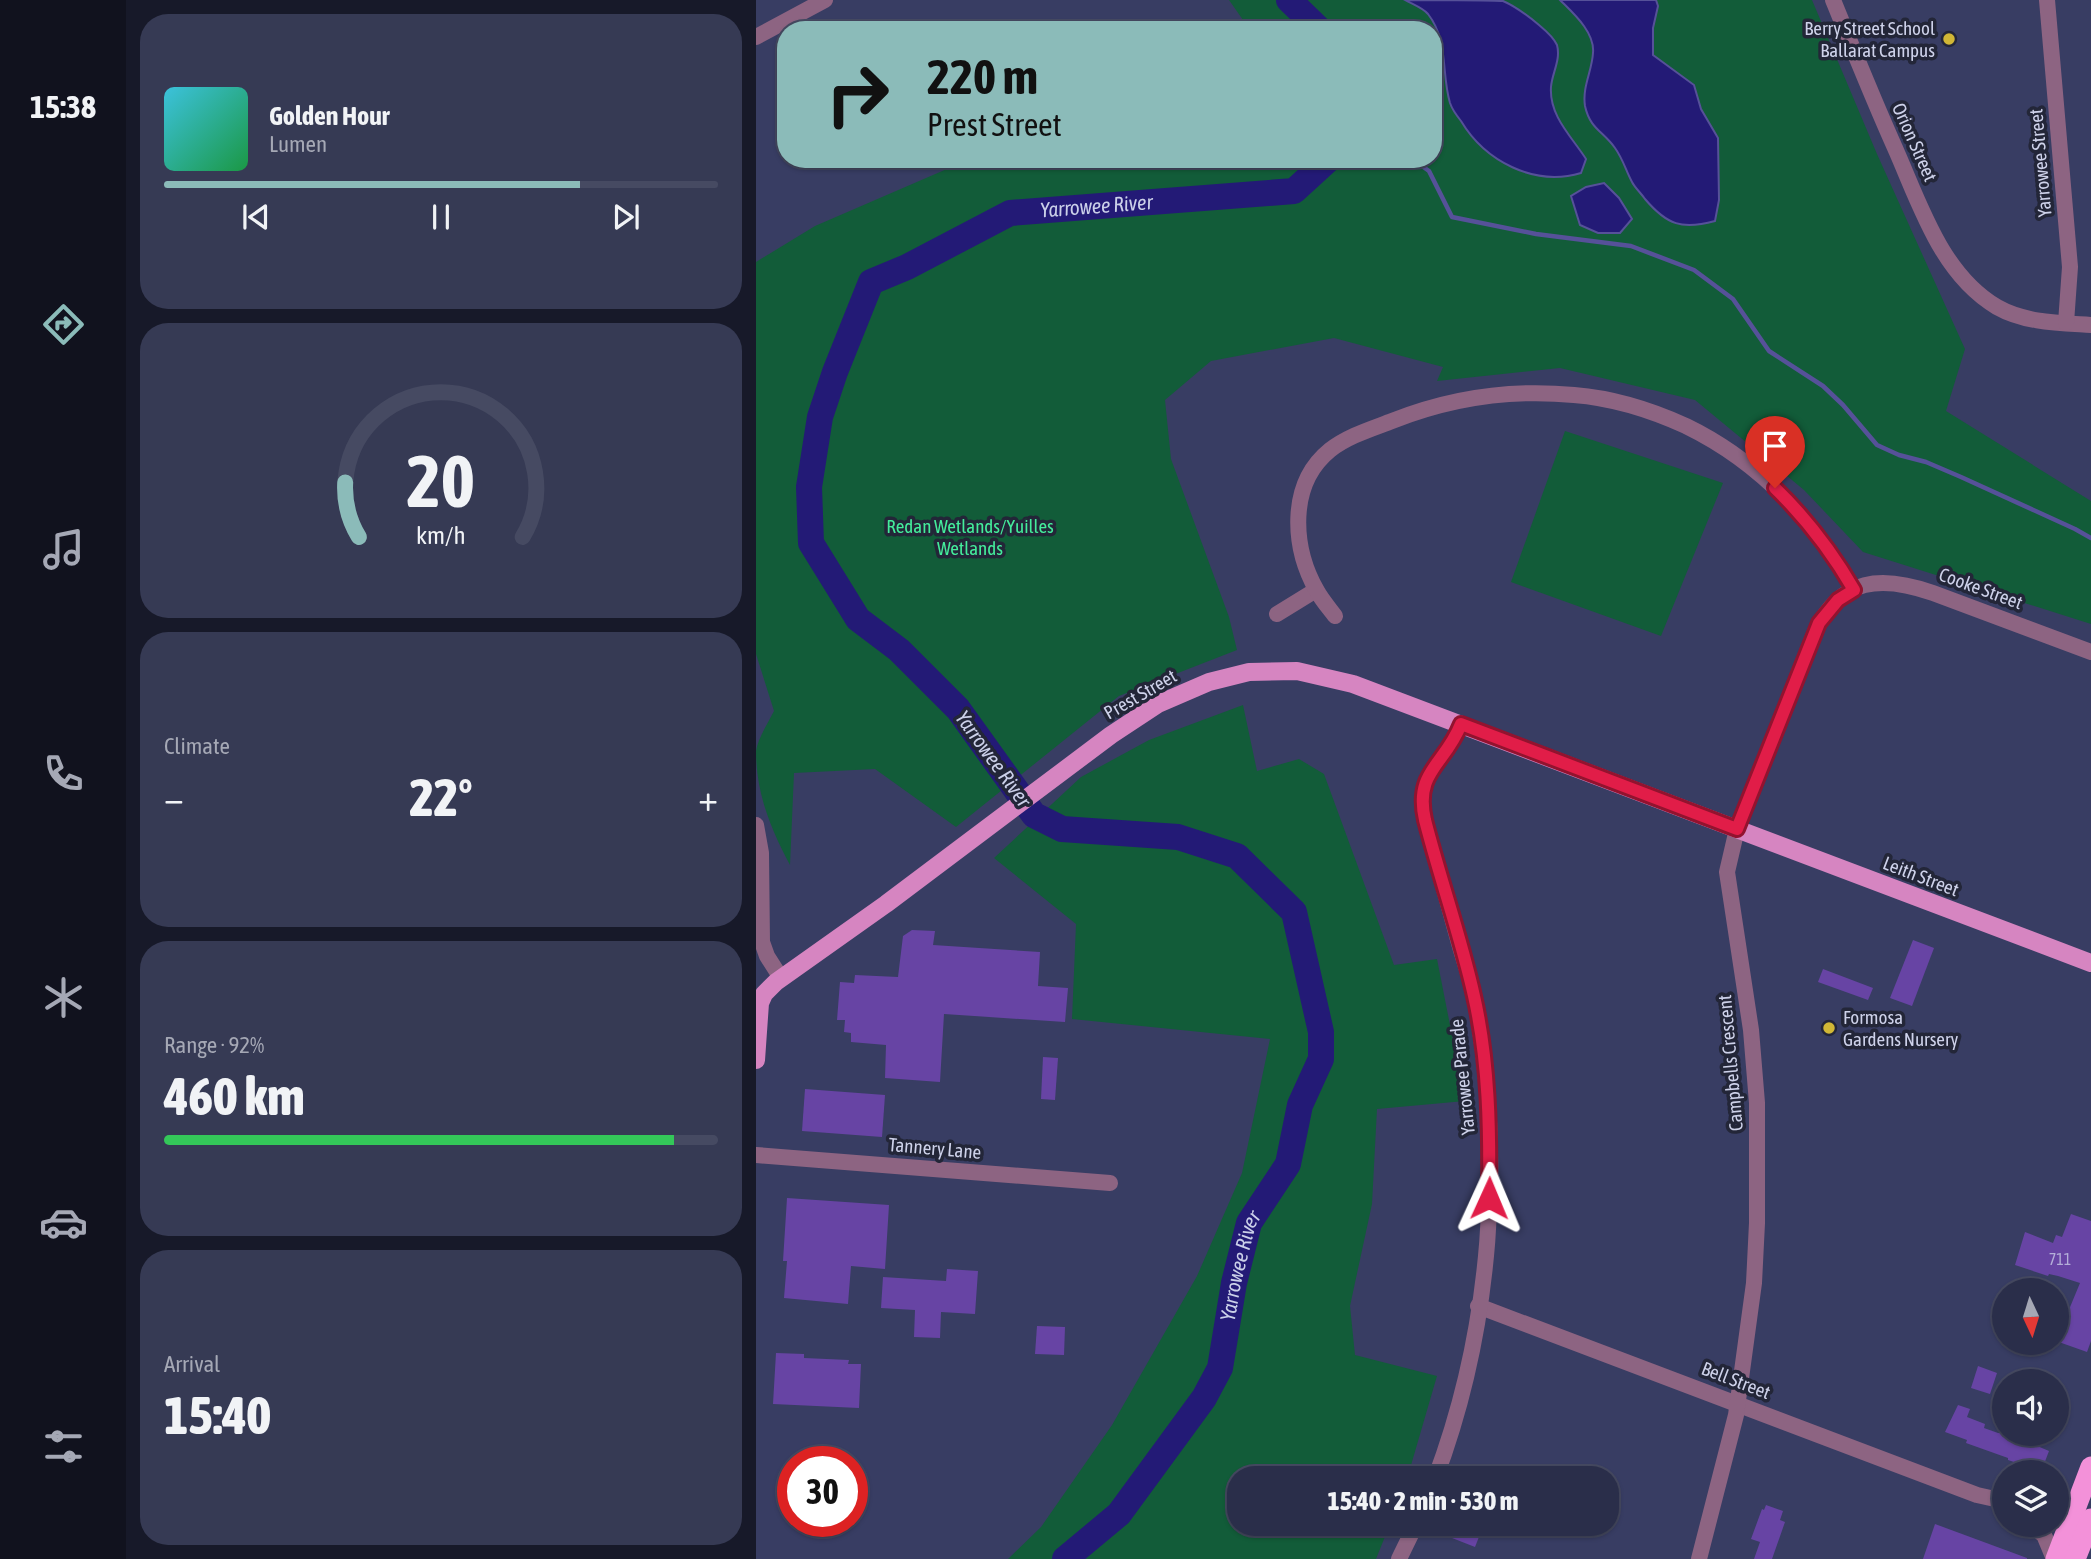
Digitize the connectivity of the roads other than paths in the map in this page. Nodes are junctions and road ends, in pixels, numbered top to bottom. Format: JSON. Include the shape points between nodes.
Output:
{"nodes":[{"id":1,"x":825,"y":0,"type":"edge"},
{"id":2,"x":1833,"y":0,"type":"edge"},
{"id":3,"x":2047,"y":0,"type":"edge"},
{"id":4,"x":786,"y":21,"type":"edge"},
{"id":5,"x":777,"y":26,"type":"edge"},
{"id":6,"x":756,"y":37,"type":"edge"},
{"id":7,"x":2066,"y":323,"type":"junction"},
{"id":8,"x":2091,"y":325,"type":"edge"},
{"id":9,"x":1316,"y":590,"type":"junction"},
{"id":10,"x":1854,"y":590,"type":"junction"},
{"id":11,"x":1277,"y":614,"type":"dead end"},
{"id":12,"x":1335,"y":616,"type":"dead end"},
{"id":13,"x":2091,"y":652,"type":"edge"},
{"id":14,"x":1461,"y":724,"type":"junction"},
{"id":15,"x":756,"y":825,"type":"edge"},
{"id":16,"x":1737,"y":829,"type":"junction"},
{"id":17,"x":2091,"y":963,"type":"edge"},
{"id":18,"x":781,"y":978,"type":"junction"},
{"id":19,"x":756,"y":1060,"type":"edge"},
{"id":20,"x":756,"y":1155,"type":"edge"},
{"id":21,"x":1110,"y":1183,"type":"dead end"},
{"id":22,"x":1479,"y":1306,"type":"junction"},
{"id":23,"x":1738,"y":1403,"type":"junction"},
{"id":24,"x":1439,"y":1466,"type":"edge"},
{"id":25,"x":2091,"y":1467,"type":"edge"},
{"id":26,"x":1977,"y":1495,"type":"junction"},
{"id":27,"x":1992,"y":1498,"type":"edge"},
{"id":28,"x":2079,"y":1500,"type":"junction"},
{"id":29,"x":1992,"y":1503,"type":"edge"},
{"id":30,"x":2069,"y":1504,"type":"edge"},
{"id":31,"x":2091,"y":1519,"type":"edge"},
{"id":32,"x":1410,"y":1536,"type":"edge"},
{"id":33,"x":2045,"y":1537,"type":"edge"},
{"id":34,"x":1399,"y":1559,"type":"edge"},
{"id":35,"x":1699,"y":1559,"type":"edge"},
{"id":36,"x":2055,"y":1559,"type":"edge"},
{"id":37,"x":2076,"y":1559,"type":"edge"}],
"edges":[{"from":1,"to":4,"type":"street"},
{"from":2,"to":7,"type":"street","name":"Orion Street","via":[[1934,236],[1952,264],[1975,292],[1998,307],[2041,321]]},
{"from":3,"to":7,"type":"street","name":"Yarrowee Street","via":[[2070,267]]},
{"from":5,"to":6,"type":"street"},
{"from":7,"to":8,"type":"street","name":"Orion Street"},
{"from":9,"to":10,"type":"street","via":[[1297,518],[1306,483],[1329,451],[1355,435],[1435,406],[1533,393],[1628,405],[1686,426],[1722,446],[1790,502]]},
{"from":9,"to":11,"type":"street"},
{"from":9,"to":12,"type":"street"},
{"from":10,"to":13,"type":"street","name":"Cooke Street","via":[[1883,582],[1909,584]]},
{"from":10,"to":16,"type":"street","name":"Campbells Crescent","via":[[1838,600],[1819,623]]},
{"from":14,"to":16,"type":"main road","name":"Prest Street"},
{"from":14,"to":18,"type":"main road","name":"Prest Street","via":[[1332,678],[1287,670],[1249,672],[1209,682],[1158,704]]},
{"from":14,"to":22,"type":"street","name":"Yarrowee Parade","via":[[1454,742],[1426,780],[1422,798],[1474,997],[1486,1076],[1488,1223]]},
{"from":15,"to":18,"type":"street","via":[[761,853],[762,942]]},
{"from":16,"to":17,"type":"main road","name":"Leith Street"},
{"from":16,"to":23,"type":"street","name":"Campbells Crescent","via":[[1728,878],[1751,1031],[1759,1177],[1754,1283]]},
{"from":18,"to":19,"type":"main road","name":"Prest Street","via":[[761,1003]]},
{"from":20,"to":21,"type":"street","name":"Tannery Lane"},
{"from":22,"to":23,"type":"street","name":"Bell Street"},
{"from":22,"to":24,"type":"street","name":"Yarrowee Parade"},
{"from":23,"to":26,"type":"street","name":"Bell Street"},
{"from":23,"to":35,"type":"street","name":"Campbells Crescent"},
{"from":25,"to":28,"type":"highway"},
{"from":26,"to":27,"type":"street","name":"Bell Street"},
{"from":26,"to":29,"type":"street","name":"Bell Street"},
{"from":28,"to":30,"type":"street"},
{"from":28,"to":36,"type":"highway"},
{"from":31,"to":37,"type":"highway"},
{"from":32,"to":34,"type":"street"},
{"from":33,"to":36,"type":"street"}]}
